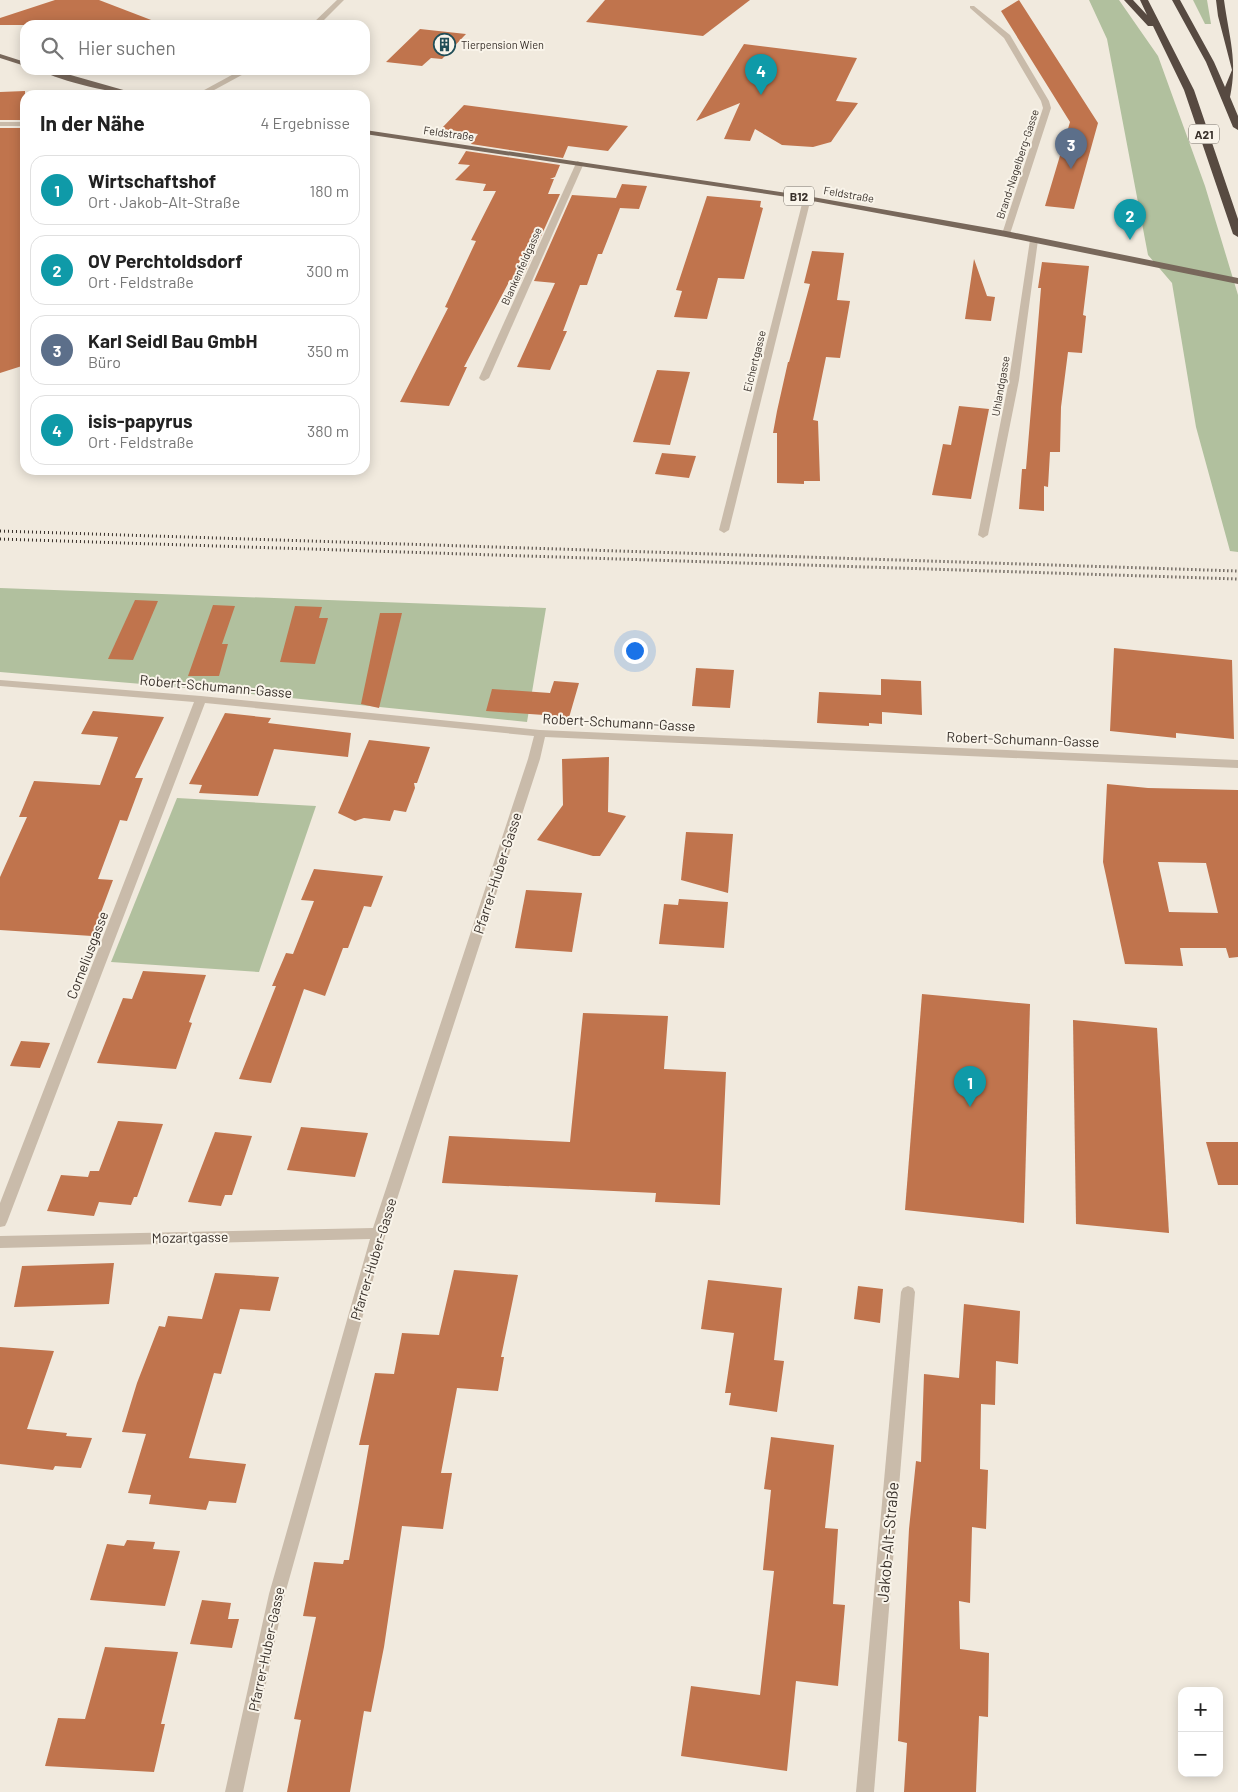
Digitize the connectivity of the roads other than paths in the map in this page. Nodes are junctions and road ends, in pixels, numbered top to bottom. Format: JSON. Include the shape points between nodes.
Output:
{"nodes":[{"id":1,"x":341,"y":0,"type":"edge"},
{"id":2,"x":1128,"y":0,"type":"edge"},
{"id":3,"x":1144,"y":0,"type":"edge"},
{"id":4,"x":1176,"y":0,"type":"edge"},
{"id":5,"x":1220,"y":0,"type":"edge"},
{"id":6,"x":972,"y":7,"type":"dead end"},
{"id":7,"x":320,"y":20,"type":"edge"},
{"id":8,"x":1164,"y":37,"type":"junction"},
{"id":9,"x":0,"y":56,"type":"edge"},
{"id":10,"x":20,"y":62,"type":"edge"},
{"id":11,"x":61,"y":75,"type":"edge"},
{"id":12,"x":237,"y":75,"type":"edge"},
{"id":13,"x":115,"y":90,"type":"edge"},
{"id":14,"x":209,"y":90,"type":"edge"},
{"id":15,"x":1226,"y":96,"type":"junction"},
{"id":16,"x":0,"y":124,"type":"edge"},
{"id":17,"x":20,"y":124,"type":"edge"},
{"id":18,"x":1238,"y":127,"type":"edge"},
{"id":19,"x":370,"y":133,"type":"edge"},
{"id":20,"x":580,"y":163,"type":"junction"},
{"id":21,"x":807,"y":198,"type":"junction"},
{"id":22,"x":1006,"y":234,"type":"junction"},
{"id":23,"x":1238,"y":234,"type":"edge"},
{"id":24,"x":1034,"y":240,"type":"junction"},
{"id":25,"x":1238,"y":281,"type":"edge"},
{"id":26,"x":484,"y":378,"type":"dead end"},
{"id":27,"x":724,"y":530,"type":"dead end"},
{"id":28,"x":983,"y":535,"type":"dead end"},
{"id":29,"x":0,"y":683,"type":"edge"},
{"id":30,"x":201,"y":699,"type":"junction"},
{"id":31,"x":540,"y":733,"type":"junction"},
{"id":32,"x":1238,"y":764,"type":"edge"},
{"id":33,"x":0,"y":1222,"type":"edge"},
{"id":34,"x":380,"y":1233,"type":"junction"},
{"id":35,"x":0,"y":1242,"type":"edge"},
{"id":36,"x":908,"y":1292,"type":"dead end"},
{"id":37,"x":234,"y":1792,"type":"edge"},
{"id":38,"x":865,"y":1792,"type":"edge"}],
"edges":[{"from":1,"to":7,"type":"street"},
{"from":2,"to":8,"type":"highway"},
{"from":3,"to":8,"type":"highway","number":"A21"},
{"from":4,"to":15,"type":"highway","number":"A21"},
{"from":5,"to":15,"type":"highway","via":[[1236,70]]},
{"from":6,"to":22,"type":"street","name":"Brand-Nagelberg-Gasse","via":[[1007,37],[1045,101],[1046,108]]},
{"from":8,"to":23,"type":"highway","number":"A21","via":[[1189,90]]},
{"from":9,"to":10,"type":"main road"},
{"from":11,"to":13,"type":"main road"},
{"from":12,"to":14,"type":"street"},
{"from":15,"to":18,"type":"highway","number":"A21"},
{"from":16,"to":17,"type":"street"},
{"from":19,"to":20,"type":"main road","name":"Feldstraße","number":"B12"},
{"from":20,"to":21,"type":"main road","name":"Feldstraße","number":"B12"},
{"from":20,"to":26,"type":"street","name":"Blankenfeldgasse"},
{"from":21,"to":22,"type":"main road","name":"Feldstraße","number":"B12"},
{"from":21,"to":27,"type":"street","name":"Eichertgasse"},
{"from":22,"to":24,"type":"main road","name":"Feldstraße","number":"B12"},
{"from":24,"to":25,"type":"main road","name":"Feldstraße","number":"B12"},
{"from":24,"to":28,"type":"street","name":"Uhlandgasse","via":[[1014,380]]},
{"from":29,"to":30,"type":"street","name":"Robert-Schumann-Gasse"},
{"from":30,"to":31,"type":"street","name":"Robert-Schumann-Gasse"},
{"from":30,"to":33,"type":"street","name":"Corneliusgasse"},
{"from":31,"to":32,"type":"street","name":"Robert-Schumann-Gasse"},
{"from":31,"to":34,"type":"street","name":"Pfarrer-Huber-Gasse"},
{"from":34,"to":35,"type":"street","name":"Mozartgasse"},
{"from":34,"to":37,"type":"street","name":"Pfarrer-Huber-Gasse","via":[[277,1594]]},
{"from":36,"to":38,"type":"street","name":"Jakob-Alt-Straße"}]}
